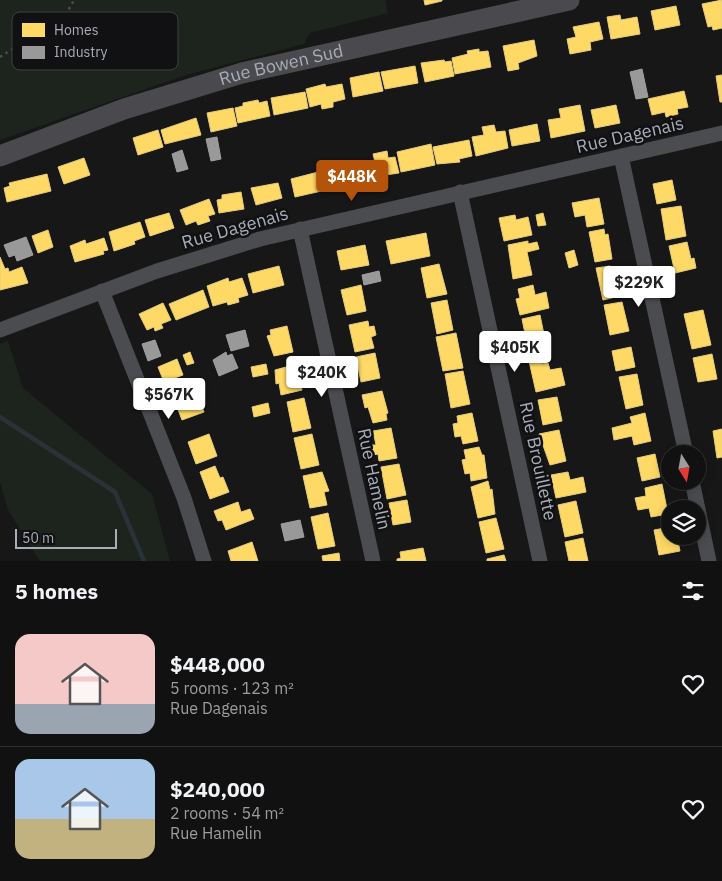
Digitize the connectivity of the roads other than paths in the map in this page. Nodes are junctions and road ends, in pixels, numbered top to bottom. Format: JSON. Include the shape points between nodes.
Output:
{"nodes":[{"id":1,"x":569,"y":0,"type":"edge"},
{"id":2,"x":722,"y":133,"type":"edge"},
{"id":3,"x":0,"y":156,"type":"edge"},
{"id":4,"x":621,"y":156,"type":"junction"},
{"id":5,"x":460,"y":192,"type":"junction"},
{"id":6,"x":300,"y":229,"type":"junction"},
{"id":7,"x":102,"y":291,"type":"junction"},
{"id":8,"x":0,"y":330,"type":"edge"},
{"id":9,"x":684,"y":445,"type":"edge"},
{"id":10,"x":694,"y":490,"type":"edge"},
{"id":11,"x":204,"y":561,"type":"edge"},
{"id":12,"x":373,"y":561,"type":"edge"},
{"id":13,"x":540,"y":561,"type":"edge"},
{"id":14,"x":709,"y":561,"type":"edge"}],
"edges":[{"from":1,"to":3,"type":"street","name":"Rue Bowen Sud","via":[[242,73],[124,109]]},
{"from":2,"to":4,"type":"street","name":"Rue Dagenais"},
{"from":4,"to":5,"type":"street","name":"Rue Dagenais"},
{"from":4,"to":9,"type":"street"},
{"from":5,"to":6,"type":"street","name":"Rue Dagenais"},
{"from":5,"to":13,"type":"street","name":"Rue Brouillette"},
{"from":6,"to":7,"type":"street","name":"Rue Dagenais","via":[[208,254]]},
{"from":6,"to":12,"type":"street","name":"Rue Hamelin"},
{"from":7,"to":8,"type":"street","name":"Rue Dagenais"},
{"from":7,"to":11,"type":"street","via":[[184,498]]},
{"from":10,"to":14,"type":"street"}]}
